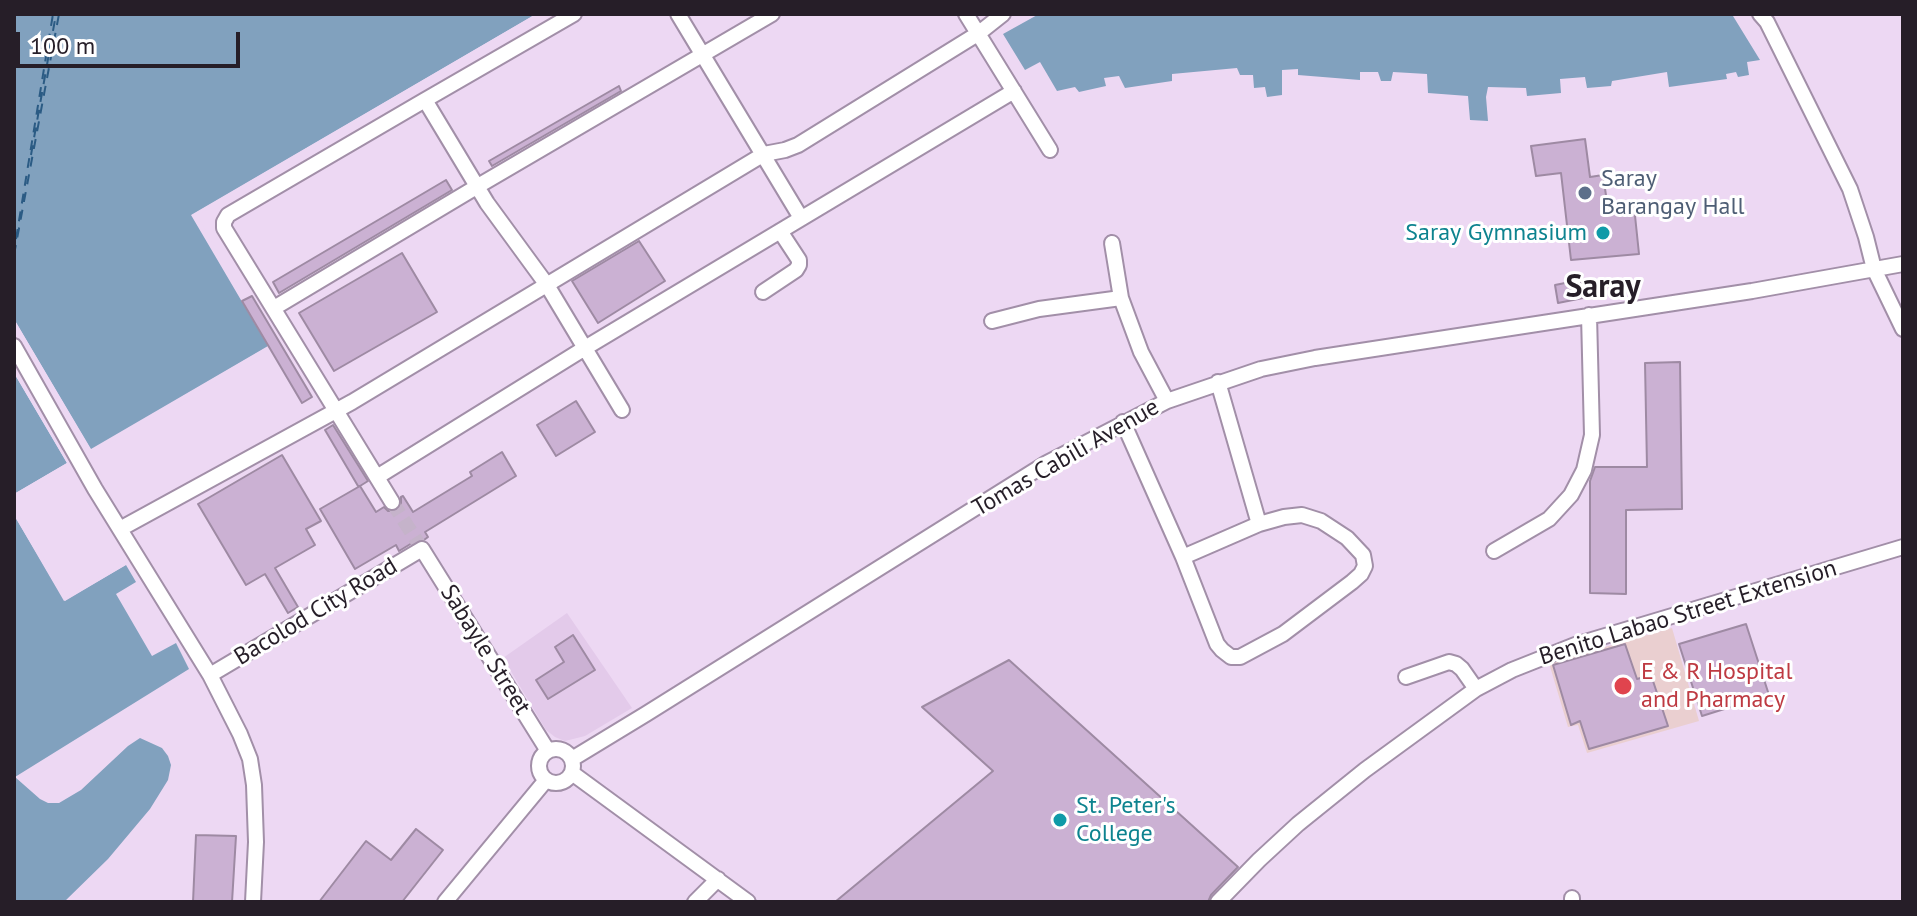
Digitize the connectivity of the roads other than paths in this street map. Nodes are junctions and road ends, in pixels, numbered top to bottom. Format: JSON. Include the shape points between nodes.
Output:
{"nodes":[{"id":1,"x":574,"y":14,"type":"edge"},
{"id":2,"x":678,"y":14,"type":"edge"},
{"id":3,"x":772,"y":14,"type":"edge"},
{"id":4,"x":966,"y":14,"type":"edge"},
{"id":5,"x":1003,"y":14,"type":"edge"},
{"id":6,"x":1760,"y":14,"type":"edge"},
{"id":7,"x":979,"y":33,"type":"junction"},
{"id":8,"x":702,"y":54,"type":"junction"},
{"id":9,"x":1014,"y":91,"type":"junction"},
{"id":10,"x":425,"y":100,"type":"junction"},
{"id":11,"x":1050,"y":150,"type":"dead end"},
{"id":12,"x":764,"y":154,"type":"junction"},
{"id":13,"x":478,"y":186,"type":"junction"},
{"id":14,"x":801,"y":218,"type":"junction"},
{"id":15,"x":780,"y":231,"type":"junction"},
{"id":16,"x":1112,"y":243,"type":"dead end"},
{"id":17,"x":1903,"y":264,"type":"edge"},
{"id":18,"x":1874,"y":269,"type":"junction"},
{"id":19,"x":547,"y":285,"type":"junction"},
{"id":20,"x":763,"y":292,"type":"dead end"},
{"id":21,"x":1121,"y":298,"type":"junction"},
{"id":22,"x":274,"y":308,"type":"junction"},
{"id":23,"x":1589,"y":315,"type":"junction"},
{"id":24,"x":992,"y":321,"type":"dead end"},
{"id":25,"x":1903,"y":329,"type":"edge"},
{"id":26,"x":14,"y":346,"type":"edge"},
{"id":27,"x":585,"y":348,"type":"junction"},
{"id":28,"x":1218,"y":382,"type":"junction"},
{"id":29,"x":1167,"y":401,"type":"junction"},
{"id":30,"x":337,"y":410,"type":"junction"},
{"id":31,"x":622,"y":410,"type":"dead end"},
{"id":32,"x":1123,"y":422,"type":"junction"},
{"id":33,"x":377,"y":477,"type":"junction"},
{"id":34,"x":392,"y":502,"type":"tunnel mouth"},
{"id":35,"x":1259,"y":524,"type":"junction"},
{"id":36,"x":120,"y":529,"type":"junction"},
{"id":37,"x":1903,"y":547,"type":"edge"},
{"id":38,"x":422,"y":549,"type":"joint"},
{"id":39,"x":1494,"y":551,"type":"dead end"},
{"id":40,"x":1183,"y":557,"type":"junction"},
{"id":41,"x":210,"y":675,"type":"junction"},
{"id":42,"x":1406,"y":677,"type":"dead end"},
{"id":43,"x":1476,"y":689,"type":"junction"},
{"id":44,"x":548,"y":751,"type":"junction"},
{"id":45,"x":572,"y":766,"type":"junction"},
{"id":46,"x":546,"y":780,"type":"junction"},
{"id":47,"x":718,"y":879,"type":"junction"},
{"id":48,"x":253,"y":902,"type":"edge"},
{"id":49,"x":445,"y":902,"type":"edge"},
{"id":50,"x":695,"y":902,"type":"edge"},
{"id":51,"x":748,"y":902,"type":"edge"},
{"id":52,"x":1218,"y":902,"type":"edge"}],
"edges":[{"from":1,"to":10,"type":"street"},
{"from":2,"to":8,"type":"street"},
{"from":3,"to":8,"type":"street"},
{"from":4,"to":7,"type":"street"},
{"from":5,"to":7,"type":"street"},
{"from":6,"to":18,"type":"street","via":[[1850,189]]},
{"from":7,"to":9,"type":"street"},
{"from":7,"to":12,"type":"street","via":[[798,145]]},
{"from":8,"to":12,"type":"street"},
{"from":8,"to":13,"type":"street"},
{"from":9,"to":11,"type":"street"},
{"from":9,"to":14,"type":"street"},
{"from":10,"to":13,"type":"street"},
{"from":10,"to":22,"type":"street","via":[[228,215],[224,228]]},
{"from":12,"to":14,"type":"street"},
{"from":12,"to":19,"type":"street"},
{"from":13,"to":19,"type":"street"},
{"from":13,"to":22,"type":"street"},
{"from":14,"to":15,"type":"street"},
{"from":15,"to":20,"type":"street","via":[[799,265]]},
{"from":15,"to":27,"type":"street"},
{"from":16,"to":21,"type":"street"},
{"from":17,"to":18,"type":"street","name":"Tomas Cabili Avenue"},
{"from":18,"to":23,"type":"street","name":"Tomas Cabili Avenue"},
{"from":18,"to":25,"type":"street"},
{"from":19,"to":27,"type":"street"},
{"from":19,"to":30,"type":"street"},
{"from":21,"to":24,"type":"street"},
{"from":21,"to":29,"type":"street"},
{"from":22,"to":30,"type":"street"},
{"from":23,"to":28,"type":"street","name":"Tomas Cabili Avenue","via":[[1315,358]]},
{"from":23,"to":39,"type":"street","via":[[1592,435],[1584,470],[1549,519]]},
{"from":26,"to":36,"type":"street"},
{"from":27,"to":31,"type":"street"},
{"from":27,"to":33,"type":"street"},
{"from":28,"to":29,"type":"street","name":"Tomas Cabili Avenue"},
{"from":28,"to":35,"type":"street"},
{"from":29,"to":32,"type":"street","name":"Tomas Cabili Avenue"},
{"from":30,"to":33,"type":"street"},
{"from":30,"to":36,"type":"street"},
{"from":32,"to":40,"type":"street"},
{"from":32,"to":45,"type":"street","name":"Tomas Cabili Avenue","via":[[1047,463],[646,714]]},
{"from":33,"to":34,"type":"street"},
{"from":35,"to":40,"type":"street"},
{"from":35,"to":40,"type":"street","via":[[1302,515],[1321,521],[1347,538],[1363,555],[1365,566],[1352,582],[1283,634],[1240,657],[1231,657],[1217,644]]},
{"from":36,"to":41,"type":"street"},
{"from":37,"to":43,"type":"street","name":"Benito Labao Street Extension","via":[[1575,645]]},
{"from":38,"to":41,"type":"street","name":"Bacolod City Road"},
{"from":38,"to":44,"type":"street","name":"Sabayle Street"},
{"from":41,"to":48,"type":"street","via":[[250,759],[256,826]]},
{"from":42,"to":43,"type":"street","via":[[1449,662],[1462,669]]},
{"from":43,"to":52,"type":"street","name":"Benito Labao Street Extension","via":[[1298,824]]},
{"from":44,"to":45,"type":"street","via":[[561,750]]},
{"from":44,"to":46,"type":"street","via":[[540,762]]},
{"from":45,"to":46,"type":"street","via":[[566,780]]},
{"from":45,"to":47,"type":"street"},
{"from":46,"to":49,"type":"street"},
{"from":47,"to":50,"type":"street"},
{"from":47,"to":51,"type":"street"}]}
